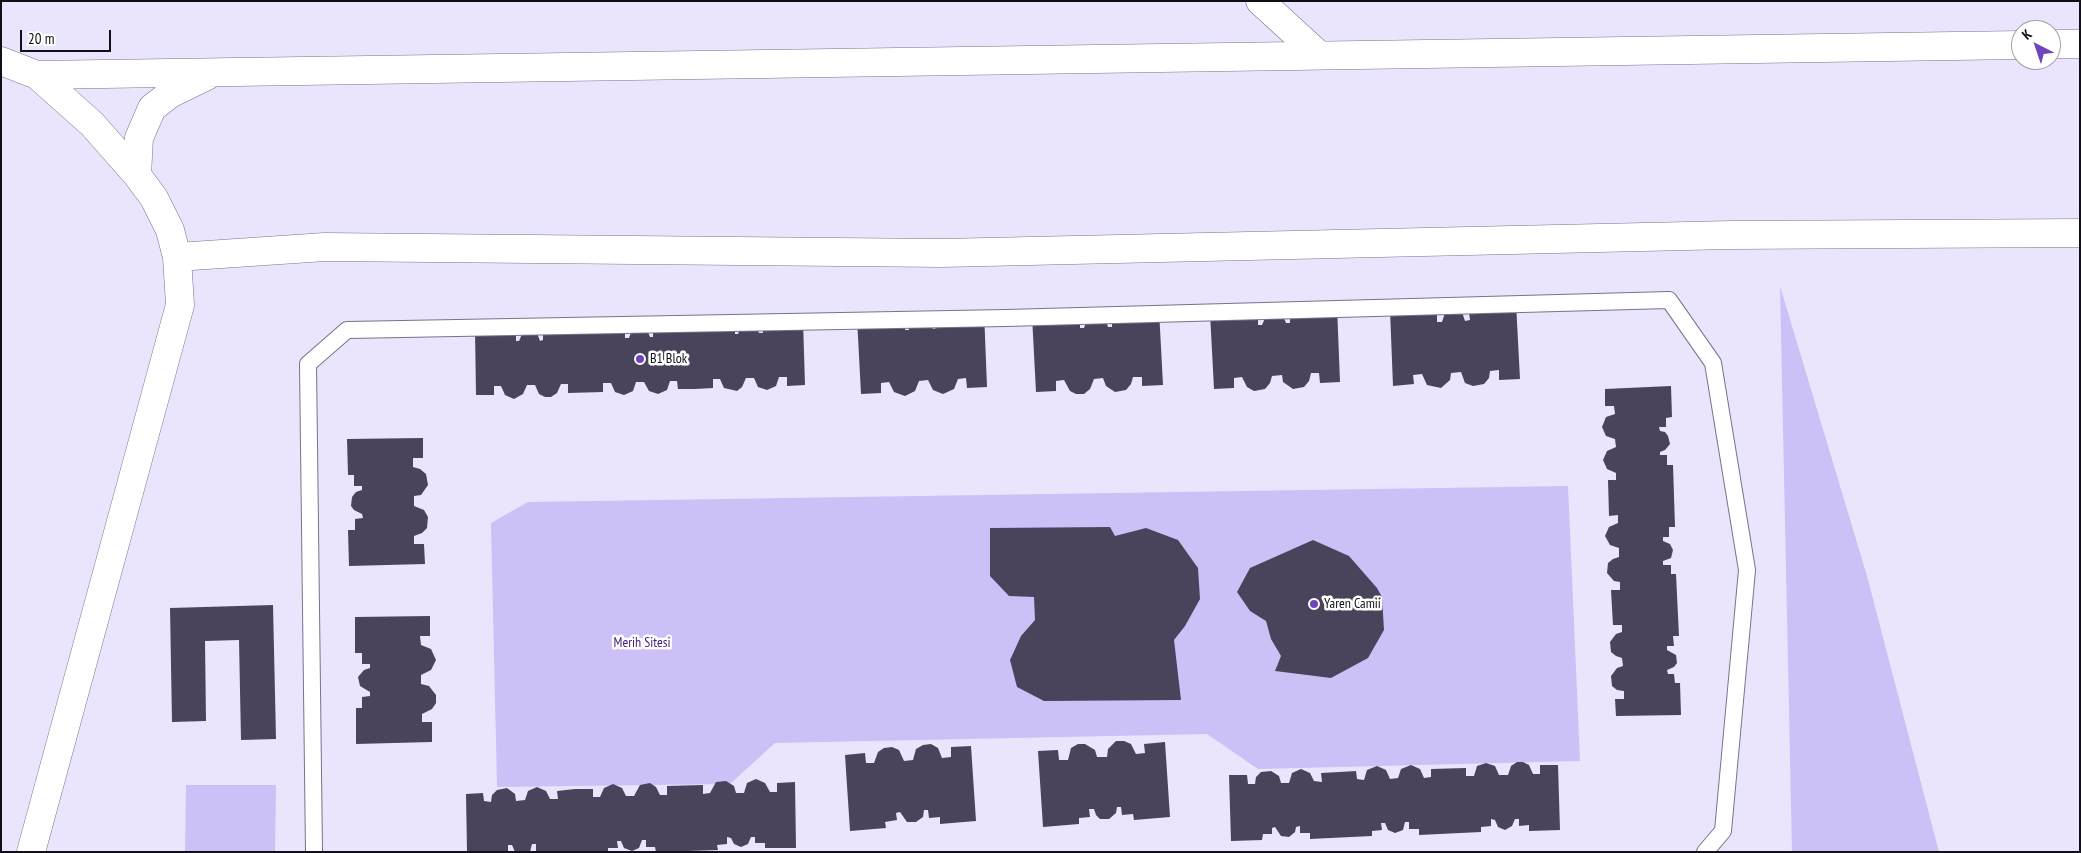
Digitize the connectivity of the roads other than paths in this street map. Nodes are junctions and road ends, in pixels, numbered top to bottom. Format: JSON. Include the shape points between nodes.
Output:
{"nodes":[{"id":1,"x":1260,"y":1,"type":"edge"},
{"id":2,"x":2061,"y":44,"type":"edge"},
{"id":3,"x":2080,"y":44,"type":"edge"},
{"id":4,"x":2011,"y":45,"type":"edge"},
{"id":5,"x":1319,"y":55,"type":"junction"},
{"id":6,"x":1,"y":61,"type":"edge"},
{"id":7,"x":214,"y":72,"type":"junction"},
{"id":8,"x":37,"y":75,"type":"junction"},
{"id":9,"x":137,"y":175,"type":"junction"},
{"id":10,"x":2080,"y":233,"type":"edge"},
{"id":11,"x":178,"y":257,"type":"junction"},
{"id":12,"x":31,"y":852,"type":"edge"},
{"id":13,"x":314,"y":852,"type":"edge"},
{"id":14,"x":1705,"y":852,"type":"edge"}],
"edges":[{"from":1,"to":5,"type":"street"},
{"from":2,"to":3,"type":"street"},
{"from":4,"to":5,"type":"street"},
{"from":5,"to":7,"type":"street"},
{"from":6,"to":8,"type":"street"},
{"from":7,"to":8,"type":"street"},
{"from":7,"to":9,"type":"street","via":[[170,94],[152,108],[139,138]]},
{"from":8,"to":9,"type":"street","via":[[92,124]]},
{"from":9,"to":11,"type":"street","via":[[154,198],[170,230]]},
{"from":10,"to":11,"type":"street","via":[[1721,235],[942,253],[324,247]]},
{"from":11,"to":12,"type":"street","via":[[180,305]]},
{"from":13,"to":14,"type":"lane","via":[[308,364],[347,330],[1006,318],[1669,300],[1713,363],[1747,570],[1723,831]]}]}
